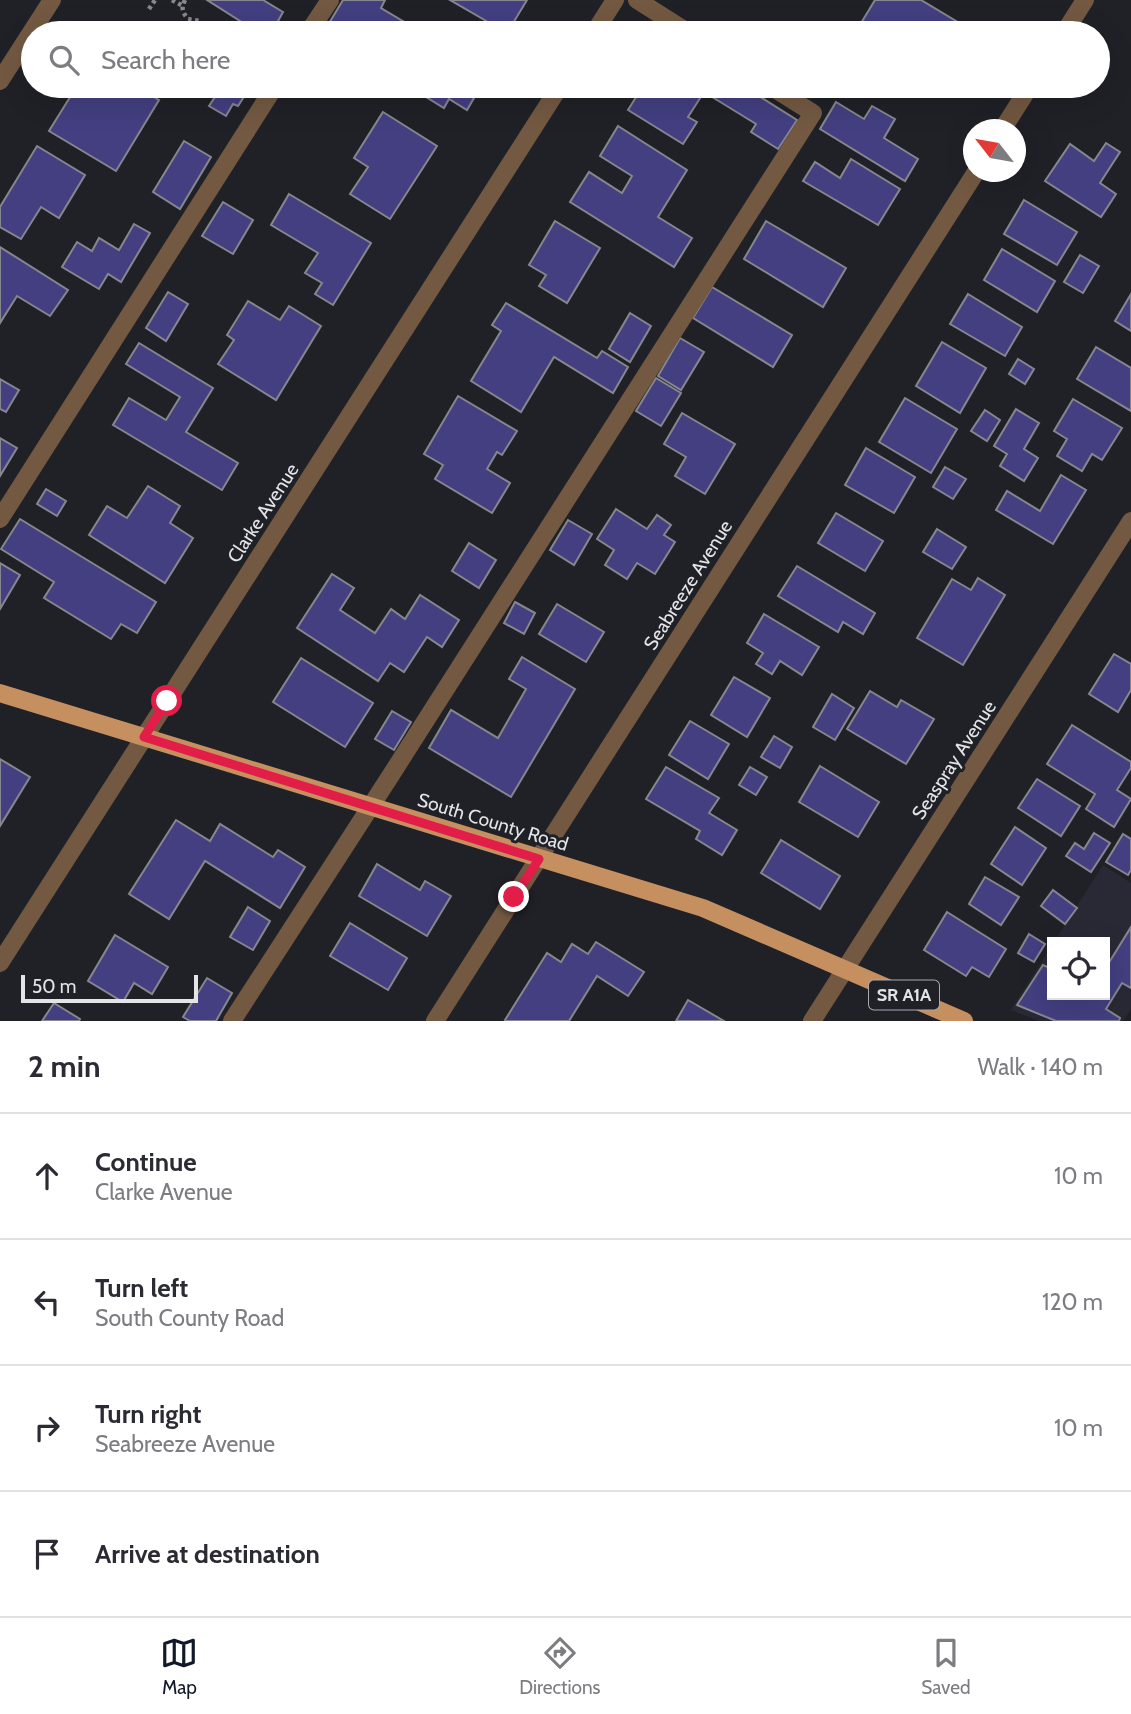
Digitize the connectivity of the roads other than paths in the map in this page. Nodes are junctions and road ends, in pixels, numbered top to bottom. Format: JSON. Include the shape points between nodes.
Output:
{"nodes":[{"id":1,"x":52,"y":0,"type":"edge"},
{"id":2,"x":330,"y":0,"type":"edge"},
{"id":3,"x":615,"y":0,"type":"edge"},
{"id":4,"x":637,"y":0,"type":"edge"},
{"id":5,"x":1085,"y":0,"type":"edge"},
{"id":6,"x":39,"y":21,"type":"edge"},
{"id":7,"x":317,"y":21,"type":"edge"},
{"id":8,"x":602,"y":21,"type":"edge"},
{"id":9,"x":670,"y":21,"type":"edge"},
{"id":10,"x":1072,"y":21,"type":"edge"},
{"id":11,"x":21,"y":48,"type":"edge"},
{"id":12,"x":0,"y":81,"type":"edge"},
{"id":13,"x":267,"y":98,"type":"edge"},
{"id":14,"x":552,"y":98,"type":"edge"},
{"id":15,"x":789,"y":98,"type":"edge"},
{"id":16,"x":1022,"y":98,"type":"edge"},
{"id":17,"x":1009,"y":119,"type":"edge"},
{"id":18,"x":970,"y":182,"type":"edge"},
{"id":19,"x":0,"y":519,"type":"edge"},
{"id":20,"x":1131,"y":522,"type":"edge"},
{"id":21,"x":0,"y":693,"type":"edge"},
{"id":22,"x":144,"y":737,"type":"junction"},
{"id":23,"x":370,"y":806,"type":"junction"},
{"id":24,"x":539,"y":859,"type":"junction"},
{"id":25,"x":0,"y":962,"type":"edge"},
{"id":26,"x":845,"y":969,"type":"junction"},
{"id":27,"x":232,"y":1021,"type":"edge"},
{"id":28,"x":435,"y":1021,"type":"edge"},
{"id":29,"x":812,"y":1021,"type":"edge"},
{"id":30,"x":964,"y":1021,"type":"edge"}],
"edges":[{"from":1,"to":6,"type":"street"},
{"from":2,"to":7,"type":"street"},
{"from":3,"to":8,"type":"street"},
{"from":4,"to":9,"type":"street"},
{"from":5,"to":10,"type":"street"},
{"from":11,"to":12,"type":"street"},
{"from":13,"to":19,"type":"street"},
{"from":14,"to":22,"type":"street","name":"Clarke Avenue"},
{"from":15,"to":23,"type":"street","via":[[813,113]]},
{"from":16,"to":17,"type":"street"},
{"from":18,"to":24,"type":"street","name":"Seabreeze Avenue"},
{"from":20,"to":26,"type":"street","name":"Seaspray Avenue"},
{"from":21,"to":22,"type":"main road","name":"South County Road","number":"SR A1A"},
{"from":22,"to":23,"type":"main road","name":"South County Road","number":"SR A1A"},
{"from":22,"to":25,"type":"street","name":"Clarke Avenue"},
{"from":23,"to":24,"type":"main road","name":"South County Road","number":"SR A1A"},
{"from":23,"to":27,"type":"street"},
{"from":24,"to":26,"type":"main road","name":"South County Road","number":"SR A1A","via":[[703,908]]},
{"from":24,"to":28,"type":"street","name":"Seabreeze Avenue"},
{"from":26,"to":29,"type":"street","name":"Seaspray Avenue"},
{"from":26,"to":30,"type":"main road","name":"South County Road","number":"SR A1A"}]}
